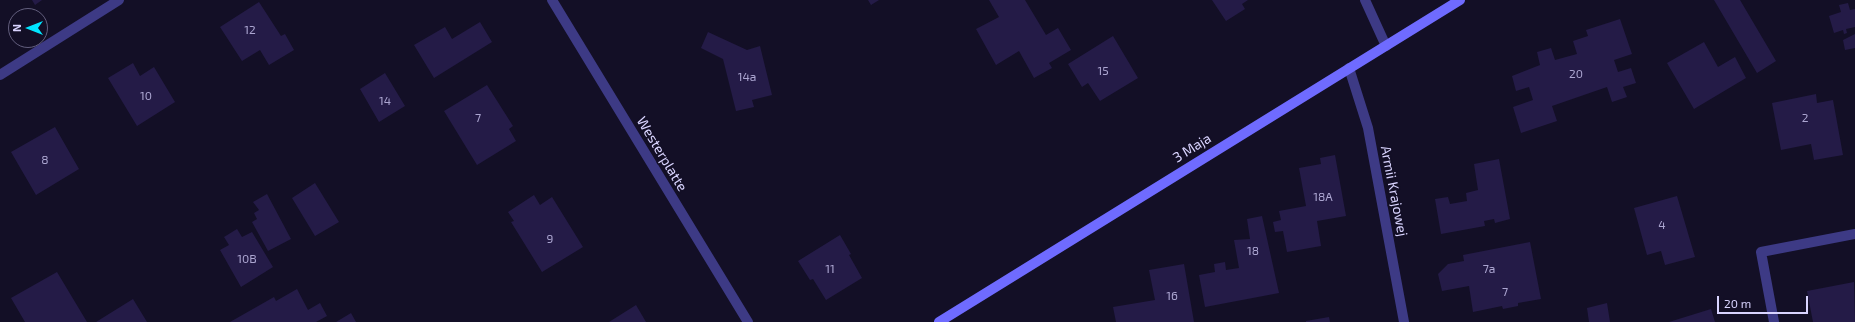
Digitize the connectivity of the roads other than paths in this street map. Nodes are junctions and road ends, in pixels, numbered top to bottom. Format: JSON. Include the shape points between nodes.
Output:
{"nodes":[{"id":1,"x":119,"y":0,"type":"edge"},
{"id":2,"x":552,"y":0,"type":"edge"},
{"id":3,"x":1365,"y":0,"type":"edge"},
{"id":4,"x":1460,"y":0,"type":"edge"},
{"id":5,"x":1386,"y":46,"type":"junction"},
{"id":6,"x":1349,"y":68,"type":"junction"},
{"id":7,"x":0,"y":75,"type":"edge"},
{"id":8,"x":1855,"y":234,"type":"edge"},
{"id":9,"x":748,"y":322,"type":"edge"},
{"id":10,"x":939,"y":322,"type":"edge"},
{"id":11,"x":1404,"y":322,"type":"edge"},
{"id":12,"x":1774,"y":322,"type":"edge"}],
"edges":[{"from":1,"to":7,"type":"street"},
{"from":2,"to":9,"type":"street","name":"Westerplatte"},
{"from":3,"to":5,"type":"street"},
{"from":4,"to":5,"type":"street","name":"3 Maja"},
{"from":5,"to":6,"type":"street","name":"3 Maja"},
{"from":6,"to":10,"type":"street","name":"3 Maja"},
{"from":6,"to":11,"type":"street","name":"Armii Krajowej","via":[[1368,128]]},
{"from":8,"to":12,"type":"street","via":[[1761,252]]}]}
